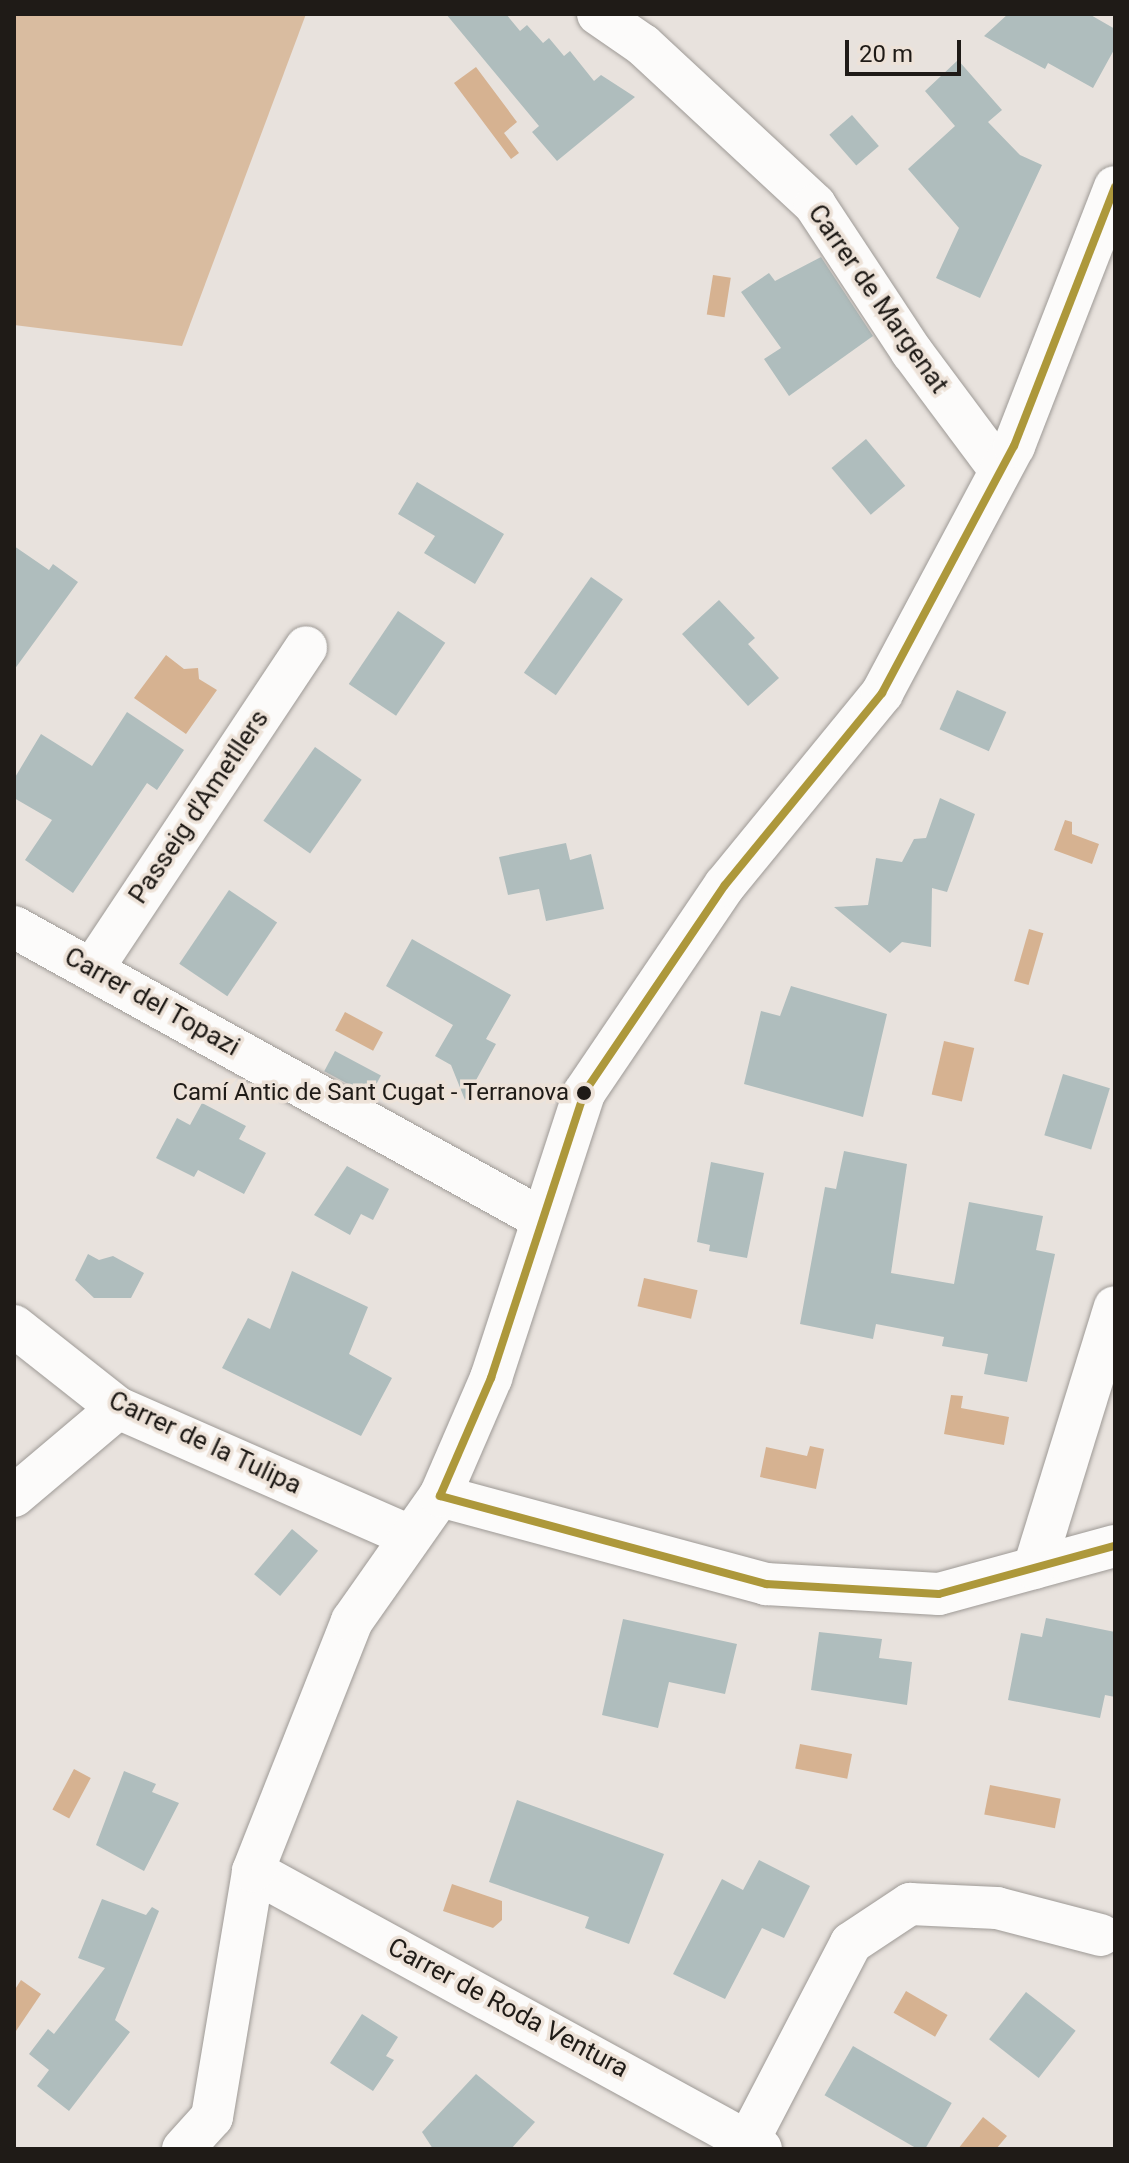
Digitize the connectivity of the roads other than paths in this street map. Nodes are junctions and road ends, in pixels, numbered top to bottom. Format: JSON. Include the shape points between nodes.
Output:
{"nodes":[{"id":1,"x":598,"y":14,"type":"edge"},
{"id":2,"x":1115,"y":187,"type":"edge"},
{"id":3,"x":1000,"y":470,"type":"junction"},
{"id":4,"x":306,"y":647,"type":"dead end"},
{"id":5,"x":14,"y":927,"type":"edge"},
{"id":6,"x":93,"y":968,"type":"junction"},
{"id":7,"x":540,"y":1218,"type":"junction"},
{"id":8,"x":1115,"y":1307,"type":"edge"},
{"id":9,"x":14,"y":1326,"type":"edge"},
{"id":10,"x":118,"y":1408,"type":"junction"},
{"id":11,"x":14,"y":1496,"type":"edge"},
{"id":12,"x":440,"y":1496,"type":"junction"},
{"id":13,"x":410,"y":1536,"type":"junction"},
{"id":14,"x":1115,"y":1546,"type":"edge"},
{"id":15,"x":1034,"y":1568,"type":"junction"},
{"id":16,"x":253,"y":1871,"type":"junction"},
{"id":17,"x":1101,"y":1935,"type":"dead end"},
{"id":18,"x":754,"y":2145,"type":"edge"},
{"id":19,"x":183,"y":2149,"type":"edge"}],
"edges":[{"from":1,"to":3,"type":"street","name":"Carrer de Margenat","via":[[643,45],[815,205],[912,352]]},
{"from":2,"to":3,"type":"street"},
{"from":3,"to":7,"type":"street","via":[[882,693],[725,885],[584,1093],[559,1177]]},
{"from":4,"to":6,"type":"street","name":"Passeig d'Ametllers"},
{"from":5,"to":6,"type":"street","name":"Carrer del Topazi"},
{"from":6,"to":7,"type":"street","name":"Carrer del Topazi"},
{"from":7,"to":12,"type":"street","via":[[491,1378]]},
{"from":8,"to":15,"type":"street"},
{"from":9,"to":10,"type":"street","name":"Carrer de la Tulipa"},
{"from":10,"to":11,"type":"street"},
{"from":10,"to":13,"type":"street","name":"Carrer de la Tulipa"},
{"from":12,"to":13,"type":"street"},
{"from":12,"to":15,"type":"street","via":[[766,1584],[939,1594]]},
{"from":13,"to":16,"type":"street","via":[[352,1621]]},
{"from":14,"to":15,"type":"street"},
{"from":16,"to":18,"type":"street","name":"Carrer de Roda Ventura"},
{"from":16,"to":19,"type":"street","via":[[212,2117]]},
{"from":17,"to":18,"type":"street","via":[[997,1908],[910,1904],[851,1943]]}]}
